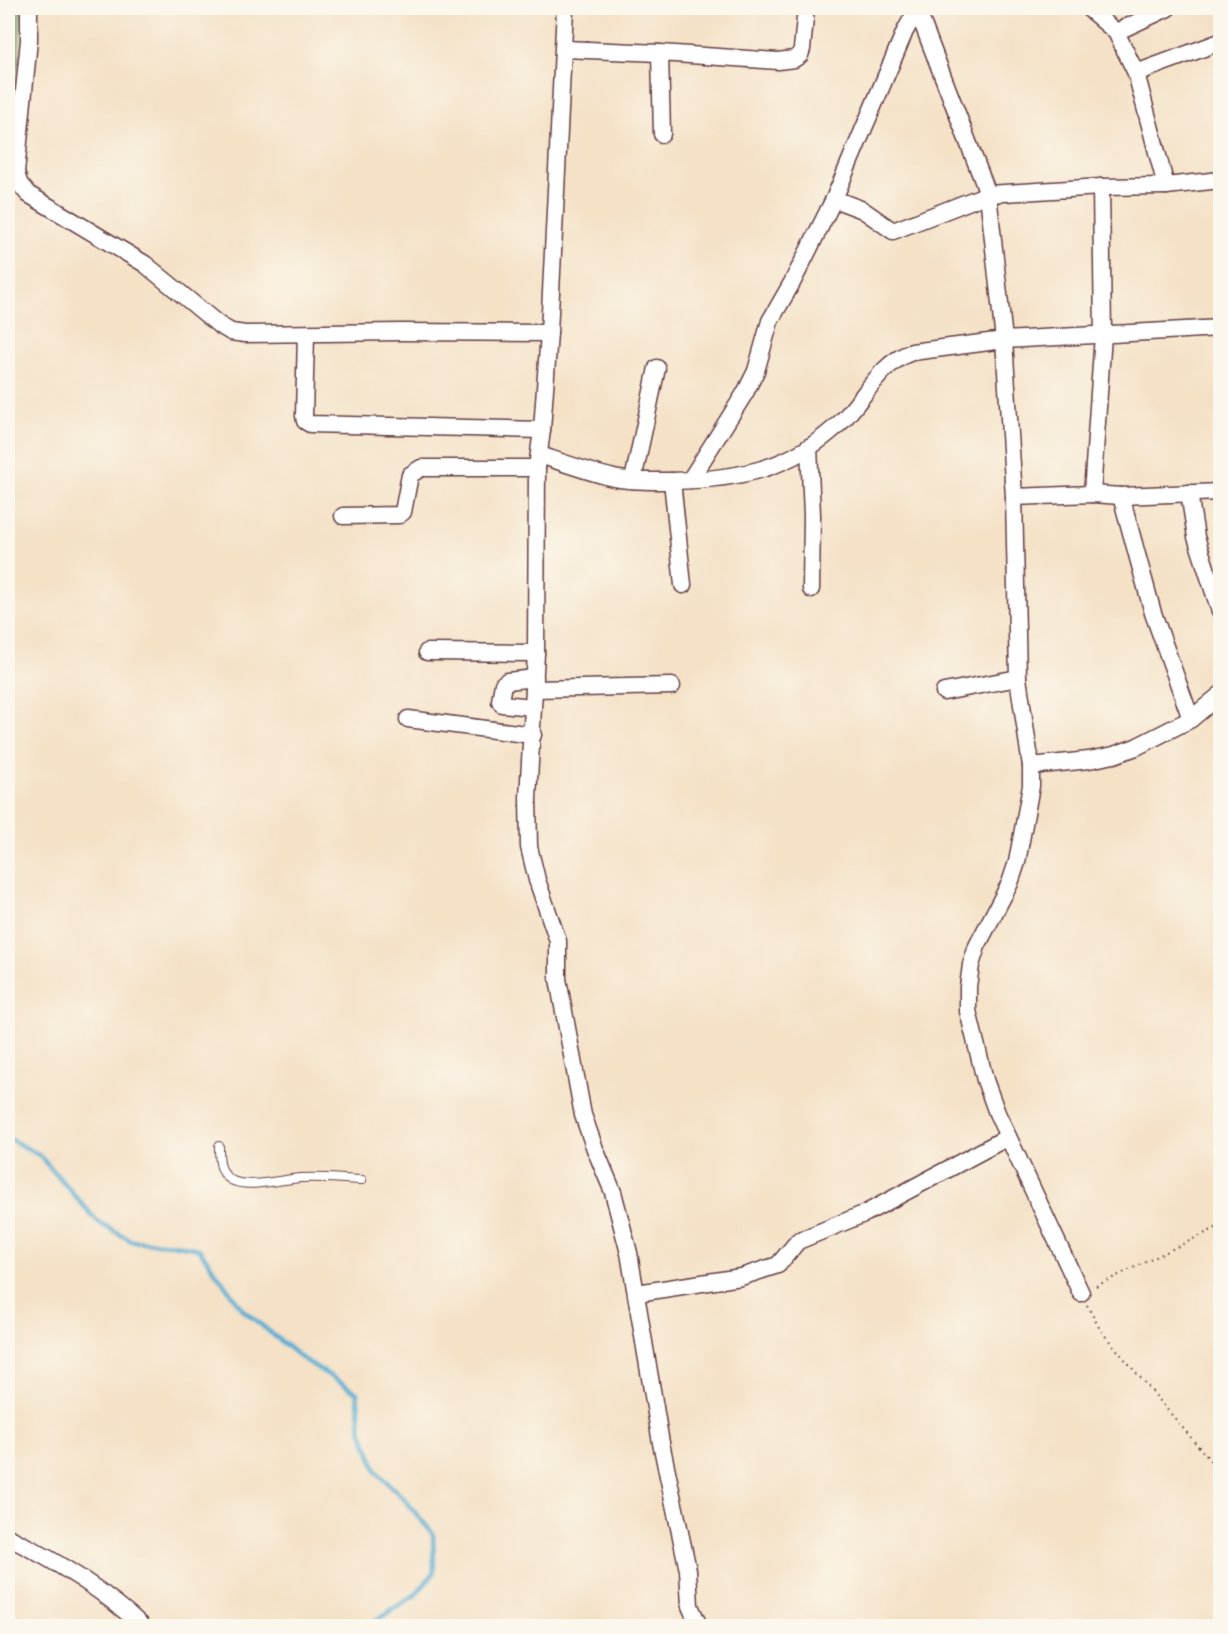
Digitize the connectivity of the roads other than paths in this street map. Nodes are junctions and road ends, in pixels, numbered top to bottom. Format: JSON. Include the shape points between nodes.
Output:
{"nodes":[{"id":1,"x":29,"y":8,"type":"edge"},
{"id":2,"x":565,"y":8,"type":"edge"},
{"id":3,"x":806,"y":8,"type":"edge"},
{"id":4,"x":918,"y":8,"type":"edge"},
{"id":5,"x":1088,"y":8,"type":"edge"},
{"id":6,"x":1168,"y":8,"type":"edge"},
{"id":7,"x":1116,"y":33,"type":"junction"},
{"id":8,"x":1221,"y":42,"type":"edge"},
{"id":9,"x":564,"y":49,"type":"junction"},
{"id":10,"x":660,"y":53,"type":"junction"},
{"id":11,"x":1136,"y":73,"type":"junction"},
{"id":12,"x":662,"y":134,"type":"dead end"},
{"id":13,"x":1221,"y":180,"type":"edge"},
{"id":14,"x":1166,"y":186,"type":"junction"},
{"id":15,"x":1101,"y":187,"type":"junction"},
{"id":16,"x":988,"y":194,"type":"junction"},
{"id":17,"x":834,"y":199,"type":"junction"},
{"id":18,"x":1221,"y":328,"type":"edge"},
{"id":19,"x":549,"y":333,"type":"junction"},
{"id":20,"x":306,"y":334,"type":"junction"},
{"id":21,"x":1103,"y":334,"type":"junction"},
{"id":22,"x":1004,"y":340,"type":"junction"},
{"id":23,"x":657,"y":368,"type":"dead end"},
{"id":24,"x":542,"y":430,"type":"junction"},
{"id":25,"x":809,"y":447,"type":"junction"},
{"id":26,"x":539,"y":461,"type":"junction"},
{"id":27,"x":633,"y":480,"type":"junction"},
{"id":28,"x":690,"y":480,"type":"junction"},
{"id":29,"x":672,"y":481,"type":"junction"},
{"id":30,"x":1221,"y":492,"type":"edge"},
{"id":31,"x":1092,"y":494,"type":"junction"},
{"id":32,"x":1189,"y":494,"type":"junction"},
{"id":33,"x":1121,"y":496,"type":"junction"},
{"id":34,"x":1014,"y":497,"type":"junction"},
{"id":35,"x":343,"y":516,"type":"dead end"},
{"id":36,"x":683,"y":585,"type":"dead end"},
{"id":37,"x":811,"y":589,"type":"dead end"},
{"id":38,"x":1221,"y":610,"type":"edge"},
{"id":39,"x":426,"y":652,"type":"dead end"},
{"id":40,"x":536,"y":653,"type":"junction"},
{"id":41,"x":1018,"y":678,"type":"junction"},
{"id":42,"x":535,"y":684,"type":"junction"},
{"id":43,"x":672,"y":686,"type":"dead end"},
{"id":44,"x":944,"y":692,"type":"dead end"},
{"id":45,"x":1221,"y":695,"type":"edge"},
{"id":46,"x":533,"y":707,"type":"junction"},
{"id":47,"x":408,"y":719,"type":"dead end"},
{"id":48,"x":1191,"y":719,"type":"junction"},
{"id":49,"x":533,"y":735,"type":"junction"},
{"id":50,"x":1032,"y":765,"type":"junction"},
{"id":51,"x":1008,"y":1137,"type":"junction"},
{"id":52,"x":219,"y":1146,"type":"dead end"},
{"id":53,"x":358,"y":1180,"type":"dead end"},
{"id":54,"x":637,"y":1293,"type":"junction"},
{"id":55,"x":1081,"y":1293,"type":"road end"},
{"id":56,"x":8,"y":1537,"type":"edge"},
{"id":57,"x":142,"y":1626,"type":"edge"},
{"id":58,"x":699,"y":1626,"type":"edge"}],
"edges":[{"from":1,"to":20,"type":"street","via":[[16,172],[28,194],[145,264],[231,332]]},
{"from":2,"to":9,"type":"street"},
{"from":3,"to":10,"type":"street","via":[[802,49],[794,59]]},
{"from":4,"to":16,"type":"street"},
{"from":4,"to":17,"type":"street","via":[[904,31]]},
{"from":5,"to":7,"type":"street"},
{"from":6,"to":7,"type":"street"},
{"from":7,"to":11,"type":"street"},
{"from":8,"to":11,"type":"street"},
{"from":9,"to":10,"type":"street"},
{"from":9,"to":19,"type":"street"},
{"from":10,"to":12,"type":"street"},
{"from":11,"to":14,"type":"street"},
{"from":13,"to":14,"type":"street"},
{"from":14,"to":15,"type":"street"},
{"from":15,"to":16,"type":"street"},
{"from":15,"to":21,"type":"street"},
{"from":16,"to":17,"type":"street","via":[[893,231],[863,210]]},
{"from":16,"to":22,"type":"street"},
{"from":17,"to":28,"type":"street","via":[[770,321],[756,371],[745,393]]},
{"from":18,"to":21,"type":"street"},
{"from":19,"to":20,"type":"street"},
{"from":19,"to":24,"type":"street"},
{"from":20,"to":24,"type":"street","via":[[304,416],[310,424]]},
{"from":21,"to":22,"type":"street"},
{"from":21,"to":31,"type":"street"},
{"from":22,"to":25,"type":"street","via":[[903,355],[842,421]]},
{"from":22,"to":34,"type":"street"},
{"from":23,"to":27,"type":"street"},
{"from":24,"to":26,"type":"street"},
{"from":25,"to":28,"type":"street","via":[[759,471]]},
{"from":25,"to":37,"type":"street"},
{"from":26,"to":27,"type":"street"},
{"from":26,"to":35,"type":"street","via":[[421,468],[410,476],[399,516]]},
{"from":26,"to":40,"type":"street"},
{"from":27,"to":29,"type":"street"},
{"from":28,"to":29,"type":"street"},
{"from":29,"to":36,"type":"street"},
{"from":30,"to":32,"type":"street"},
{"from":31,"to":33,"type":"street"},
{"from":31,"to":34,"type":"street"},
{"from":32,"to":33,"type":"street"},
{"from":32,"to":38,"type":"street","via":[[1196,537]]},
{"from":33,"to":48,"type":"street","via":[[1153,613]]},
{"from":34,"to":41,"type":"street"},
{"from":39,"to":40,"type":"street"},
{"from":40,"to":42,"type":"street"},
{"from":41,"to":44,"type":"street"},
{"from":41,"to":50,"type":"street"},
{"from":42,"to":43,"type":"street"},
{"from":42,"to":46,"type":"street"},
{"from":42,"to":46,"type":"street","via":[[507,681],[500,701]]},
{"from":45,"to":48,"type":"street"},
{"from":46,"to":49,"type":"street"},
{"from":47,"to":49,"type":"street"},
{"from":48,"to":50,"type":"street","via":[[1114,755]]},
{"from":49,"to":54,"type":"street","via":[[528,798],[531,858],[558,940],[558,979],[583,1115],[613,1192]]},
{"from":50,"to":51,"type":"street","via":[[1017,862],[977,946],[968,987],[968,1011],[985,1080]]},
{"from":51,"to":54,"type":"street","via":[[866,1213],[798,1241],[778,1265],[741,1277]]},
{"from":51,"to":55,"type":"street"},
{"from":52,"to":53,"type":"lane","via":[[221,1169],[237,1183],[301,1178]]},
{"from":54,"to":58,"type":"street","via":[[661,1443],[688,1570],[690,1606]]},
{"from":56,"to":57,"type":"street","via":[[87,1582]]}]}
